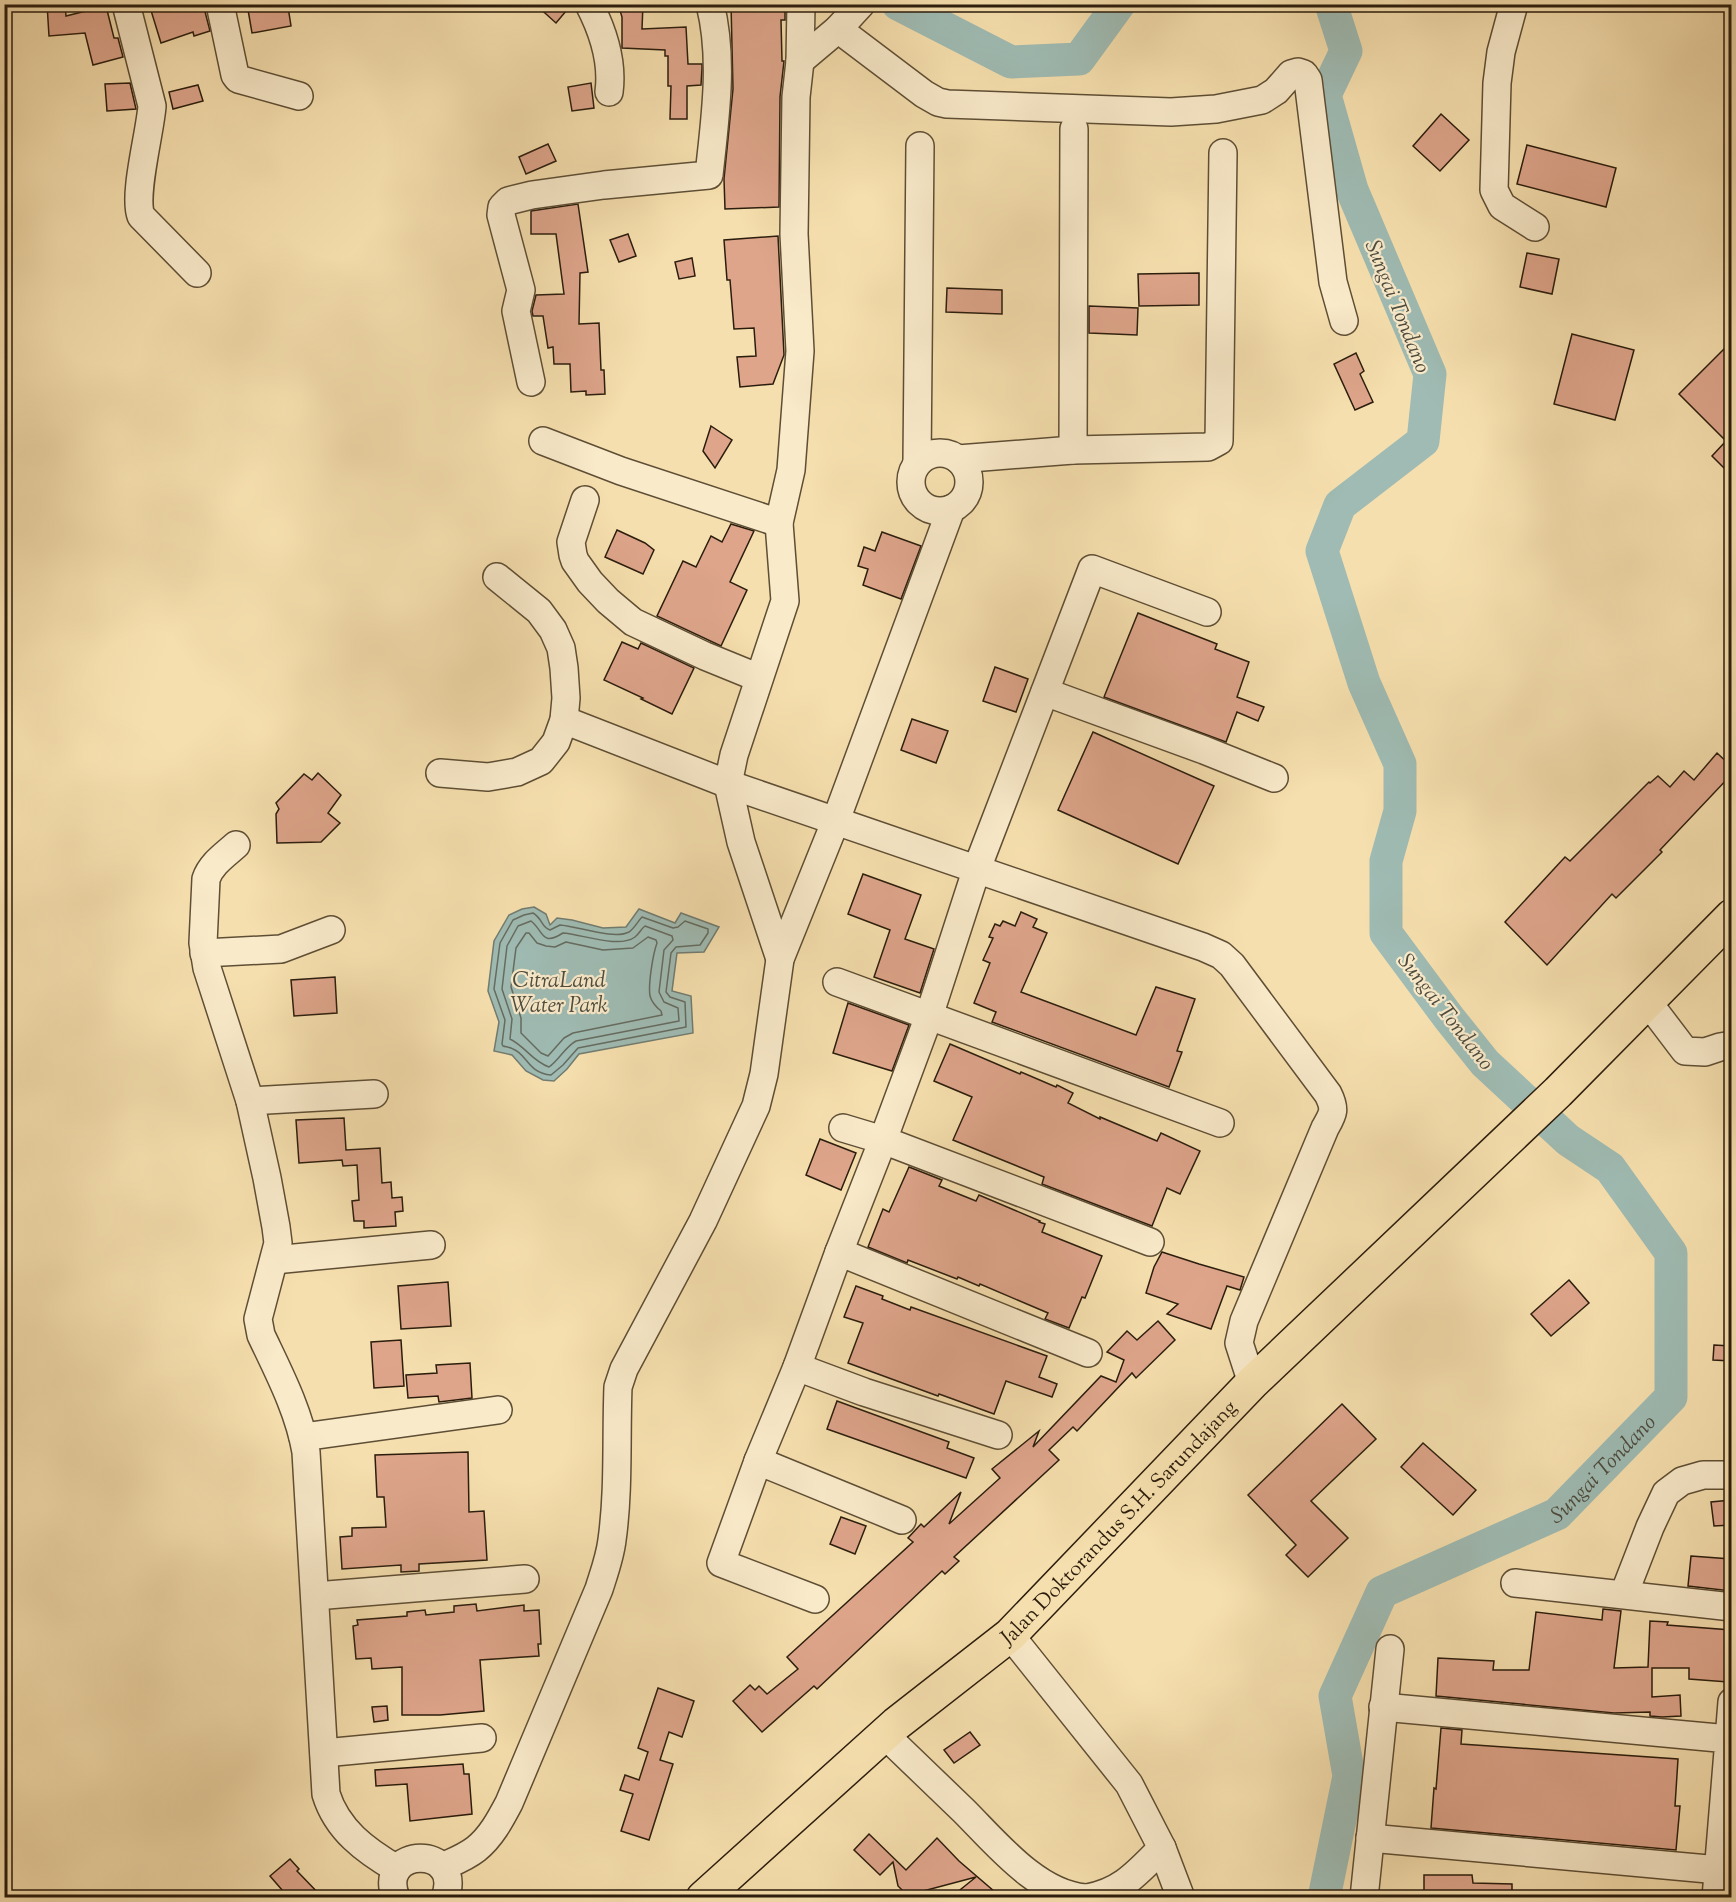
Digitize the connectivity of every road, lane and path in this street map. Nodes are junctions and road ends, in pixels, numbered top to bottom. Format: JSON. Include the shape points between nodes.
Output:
{"nodes":[{"id":1,"x":126,"y":4,"type":"edge"},
{"id":2,"x":220,"y":4,"type":"edge"},
{"id":3,"x":589,"y":4,"type":"edge"},
{"id":4,"x":710,"y":4,"type":"edge"},
{"id":5,"x":801,"y":4,"type":"edge"},
{"id":6,"x":1514,"y":4,"type":"edge"},
{"id":7,"x":851,"y":15,"type":"edge"},
{"id":8,"x":800,"y":61,"type":"junction"},
{"id":9,"x":609,"y":92,"type":"dead end"},
{"id":10,"x":299,"y":96,"type":"dead end"},
{"id":11,"x":1074,"y":129,"type":"dead end"},
{"id":12,"x":920,"y":146,"type":"dead end"},
{"id":13,"x":1223,"y":153,"type":"dead end"},
{"id":14,"x":1535,"y":227,"type":"dead end"},
{"id":15,"x":197,"y":273,"type":"dead end"},
{"id":16,"x":1344,"y":321,"type":"dead end"},
{"id":17,"x":531,"y":382,"type":"dead end"},
{"id":18,"x":543,"y":441,"type":"dead end"},
{"id":19,"x":1073,"y":450,"type":"junction"},
{"id":20,"x":958,"y":459,"type":"junction"},
{"id":21,"x":917,"y":464,"type":"junction"},
{"id":22,"x":585,"y":500,"type":"dead end"},
{"id":23,"x":951,"y":509,"type":"junction"},
{"id":24,"x":779,"y":523,"type":"junction"},
{"id":25,"x":497,"y":577,"type":"dead end"},
{"id":26,"x":1207,"y":612,"type":"dead end"},
{"id":27,"x":759,"y":678,"type":"junction"},
{"id":28,"x":1044,"y":692,"type":"junction"},
{"id":29,"x":564,"y":720,"type":"junction"},
{"id":30,"x":440,"y":773,"type":"dead end"},
{"id":31,"x":1274,"y":778,"type":"dead end"},
{"id":32,"x":728,"y":784,"type":"junction"},
{"id":33,"x":836,"y":820,"type":"junction"},
{"id":34,"x":236,"y":845,"type":"dead end"},
{"id":35,"x":976,"y":871,"type":"junction"},
{"id":36,"x":1731,"y":916,"type":"edge"},
{"id":37,"x":331,"y":930,"type":"dead end"},
{"id":38,"x":204,"y":953,"type":"junction"},
{"id":39,"x":780,"y":959,"type":"junction"},
{"id":40,"x":837,"y":982,"type":"dead end"},
{"id":41,"x":1647,"y":1001,"type":"junction"},
{"id":42,"x":929,"y":1016,"type":"junction"},
{"id":43,"x":1731,"y":1045,"type":"edge"},
{"id":44,"x":374,"y":1094,"type":"dead end"},
{"id":45,"x":250,"y":1101,"type":"junction"},
{"id":46,"x":1220,"y":1124,"type":"dead end"},
{"id":47,"x":843,"y":1128,"type":"dead end"},
{"id":48,"x":883,"y":1140,"type":"junction"},
{"id":49,"x":1150,"y":1242,"type":"dead end"},
{"id":50,"x":430,"y":1245,"type":"dead end"},
{"id":51,"x":839,"y":1252,"type":"junction"},
{"id":52,"x":274,"y":1260,"type":"junction"},
{"id":53,"x":1088,"y":1353,"type":"dead end"},
{"id":54,"x":797,"y":1367,"type":"junction"},
{"id":55,"x":1252,"y":1383,"type":"junction"},
{"id":56,"x":498,"y":1410,"type":"dead end"},
{"id":57,"x":998,"y":1435,"type":"dead end"},
{"id":58,"x":303,"y":1437,"type":"junction"},
{"id":59,"x":758,"y":1461,"type":"junction"},
{"id":60,"x":1731,"y":1475,"type":"edge"},
{"id":61,"x":902,"y":1520,"type":"dead end"},
{"id":62,"x":525,"y":1579,"type":"dead end"},
{"id":63,"x":1515,"y":1583,"type":"dead end"},
{"id":64,"x":1624,"y":1594,"type":"junction"},
{"id":65,"x":315,"y":1596,"type":"junction"},
{"id":66,"x":814,"y":1599,"type":"dead end"},
{"id":67,"x":1731,"y":1607,"type":"edge"},
{"id":68,"x":1010,"y":1635,"type":"junction"},
{"id":69,"x":1390,"y":1649,"type":"dead end"},
{"id":70,"x":1731,"y":1702,"type":"edge"},
{"id":71,"x":1383,"y":1707,"type":"junction"},
{"id":72,"x":884,"y":1734,"type":"junction"},
{"id":73,"x":482,"y":1738,"type":"dead end"},
{"id":74,"x":1729,"y":1739,"type":"junction"},
{"id":75,"x":324,"y":1753,"type":"junction"},
{"id":76,"x":1370,"y":1838,"type":"junction"},
{"id":77,"x":1162,"y":1848,"type":"junction"},
{"id":78,"x":442,"y":1867,"type":"junction"},
{"id":79,"x":397,"y":1869,"type":"junction"},
{"id":80,"x":1719,"y":1869,"type":"junction"},
{"id":81,"x":1073,"y":1897,"type":"edge"},
{"id":82,"x":396,"y":1898,"type":"edge"},
{"id":83,"x":445,"y":1898,"type":"edge"},
{"id":84,"x":703,"y":1898,"type":"edge"},
{"id":85,"x":1086,"y":1898,"type":"edge"},
{"id":86,"x":1181,"y":1898,"type":"edge"},
{"id":87,"x":1364,"y":1898,"type":"edge"},
{"id":88,"x":1716,"y":1898,"type":"edge"}],
"edges":[{"from":1,"to":15,"type":"street","via":[[152,106],[139,211]]},
{"from":2,"to":10,"type":"street","via":[[238,79]]},
{"from":3,"to":9,"type":"street","via":[[606,47]]},
{"from":4,"to":17,"type":"street","via":[[717,44],[710,175],[532,195],[508,201],[502,207],[521,290],[516,311]]},
{"from":5,"to":8,"type":"street"},
{"from":6,"to":14,"type":"street","via":[[1497,83],[1494,190],[1502,206]]},
{"from":7,"to":8,"type":"street"},
{"from":7,"to":16,"type":"street","via":[[924,94],[948,104],[1171,112],[1216,109],[1262,100],[1291,75],[1304,74],[1308,80],[1333,282]]},
{"from":8,"to":24,"type":"street","via":[[794,234],[800,351],[790,470]]},
{"from":11,"to":19,"type":"street"},
{"from":12,"to":21,"type":"street"},
{"from":13,"to":19,"type":"street","via":[[1220,441],[1208,447]]},
{"from":18,"to":24,"type":"street"},
{"from":19,"to":20,"type":"street"},
{"from":20,"to":21,"type":"street","via":[[948,453],[937,453]]},
{"from":20,"to":23,"type":"street","via":[[969,476],[969,486],[966,496]]},
{"from":21,"to":23,"type":"street","via":[[910,481],[916,499],[932,510]]},
{"from":22,"to":27,"type":"street","via":[[572,549],[575,561],[601,594],[633,622]]},
{"from":23,"to":33,"type":"street"},
{"from":24,"to":27,"type":"street","via":[[785,601]]},
{"from":25,"to":29,"type":"street","via":[[539,611],[553,630],[564,668]]},
{"from":26,"to":28,"type":"street","via":[[1092,569]]},
{"from":27,"to":32,"type":"street"},
{"from":28,"to":31,"type":"street"},
{"from":28,"to":35,"type":"street"},
{"from":29,"to":30,"type":"street","via":[[556,742],[541,761],[516,772],[488,777]]},
{"from":29,"to":32,"type":"street"},
{"from":32,"to":33,"type":"street"},
{"from":32,"to":39,"type":"street","via":[[741,842]]},
{"from":33,"to":35,"type":"street"},
{"from":33,"to":39,"type":"street"},
{"from":34,"to":38,"type":"street","via":[[212,867],[206,879]]},
{"from":35,"to":42,"type":"street"},
{"from":35,"to":55,"type":"street","via":[[1221,955],[1333,1103],[1333,1113],[1241,1332],[1239,1343]]},
{"from":36,"to":41,"type":"highway"},
{"from":37,"to":38,"type":"street","via":[[281,949]]},
{"from":38,"to":45,"type":"street"},
{"from":39,"to":78,"type":"street","via":[[756,1106],[703,1221],[618,1387],[616,1509],[599,1589],[510,1803],[483,1843]]},
{"from":40,"to":42,"type":"street"},
{"from":41,"to":43,"type":"street","via":[[1685,1051],[1705,1052]]},
{"from":41,"to":55,"type":"highway","name":"Jalan Doktorandus S.H. Sarundajang","via":[[1520,1130]]},
{"from":42,"to":46,"type":"street"},
{"from":42,"to":48,"type":"street"},
{"from":44,"to":45,"type":"street"},
{"from":45,"to":52,"type":"street","via":[[276,1227]]},
{"from":47,"to":48,"type":"street"},
{"from":48,"to":49,"type":"street"},
{"from":48,"to":51,"type":"street"},
{"from":50,"to":52,"type":"street"},
{"from":51,"to":53,"type":"street"},
{"from":51,"to":54,"type":"street"},
{"from":52,"to":58,"type":"street","via":[[258,1327]]},
{"from":54,"to":57,"type":"street"},
{"from":54,"to":59,"type":"street"},
{"from":55,"to":68,"type":"highway","name":"Jalan Doktorandus S.H. Sarundajang"},
{"from":56,"to":58,"type":"street"},
{"from":58,"to":65,"type":"street"},
{"from":59,"to":61,"type":"street"},
{"from":59,"to":66,"type":"street","via":[[721,1563]]},
{"from":60,"to":64,"type":"street","via":[[1702,1475],[1682,1481],[1666,1493]]},
{"from":62,"to":65,"type":"street"},
{"from":63,"to":64,"type":"street"},
{"from":64,"to":67,"type":"street"},
{"from":65,"to":75,"type":"street"},
{"from":68,"to":72,"type":"highway","name":"Jalan Doktorandus S.H. Sarundajang"},
{"from":68,"to":77,"type":"street","via":[[1128,1784]]},
{"from":69,"to":71,"type":"street"},
{"from":70,"to":74,"type":"street"},
{"from":71,"to":74,"type":"street"},
{"from":71,"to":76,"type":"street"},
{"from":72,"to":81,"type":"street","via":[[1024,1870]]},
{"from":72,"to":84,"type":"highway","name":"Jalan Doktorandus S.H. Sarundajang"},
{"from":73,"to":75,"type":"street"},
{"from":74,"to":80,"type":"street"},
{"from":75,"to":79,"type":"street","via":[[326,1794],[334,1814],[359,1844]]},
{"from":76,"to":80,"type":"street"},
{"from":76,"to":87,"type":"street"},
{"from":77,"to":85,"type":"street","via":[[1131,1880],[1110,1892]]},
{"from":77,"to":86,"type":"street"},
{"from":78,"to":79,"type":"street","via":[[436,1861],[419,1857]]},
{"from":78,"to":83,"type":"street","via":[[448,1882]]},
{"from":79,"to":82,"type":"street","via":[[392,1882]]},
{"from":80,"to":88,"type":"street"},
{"from":81,"to":85,"type":"street"}]}
